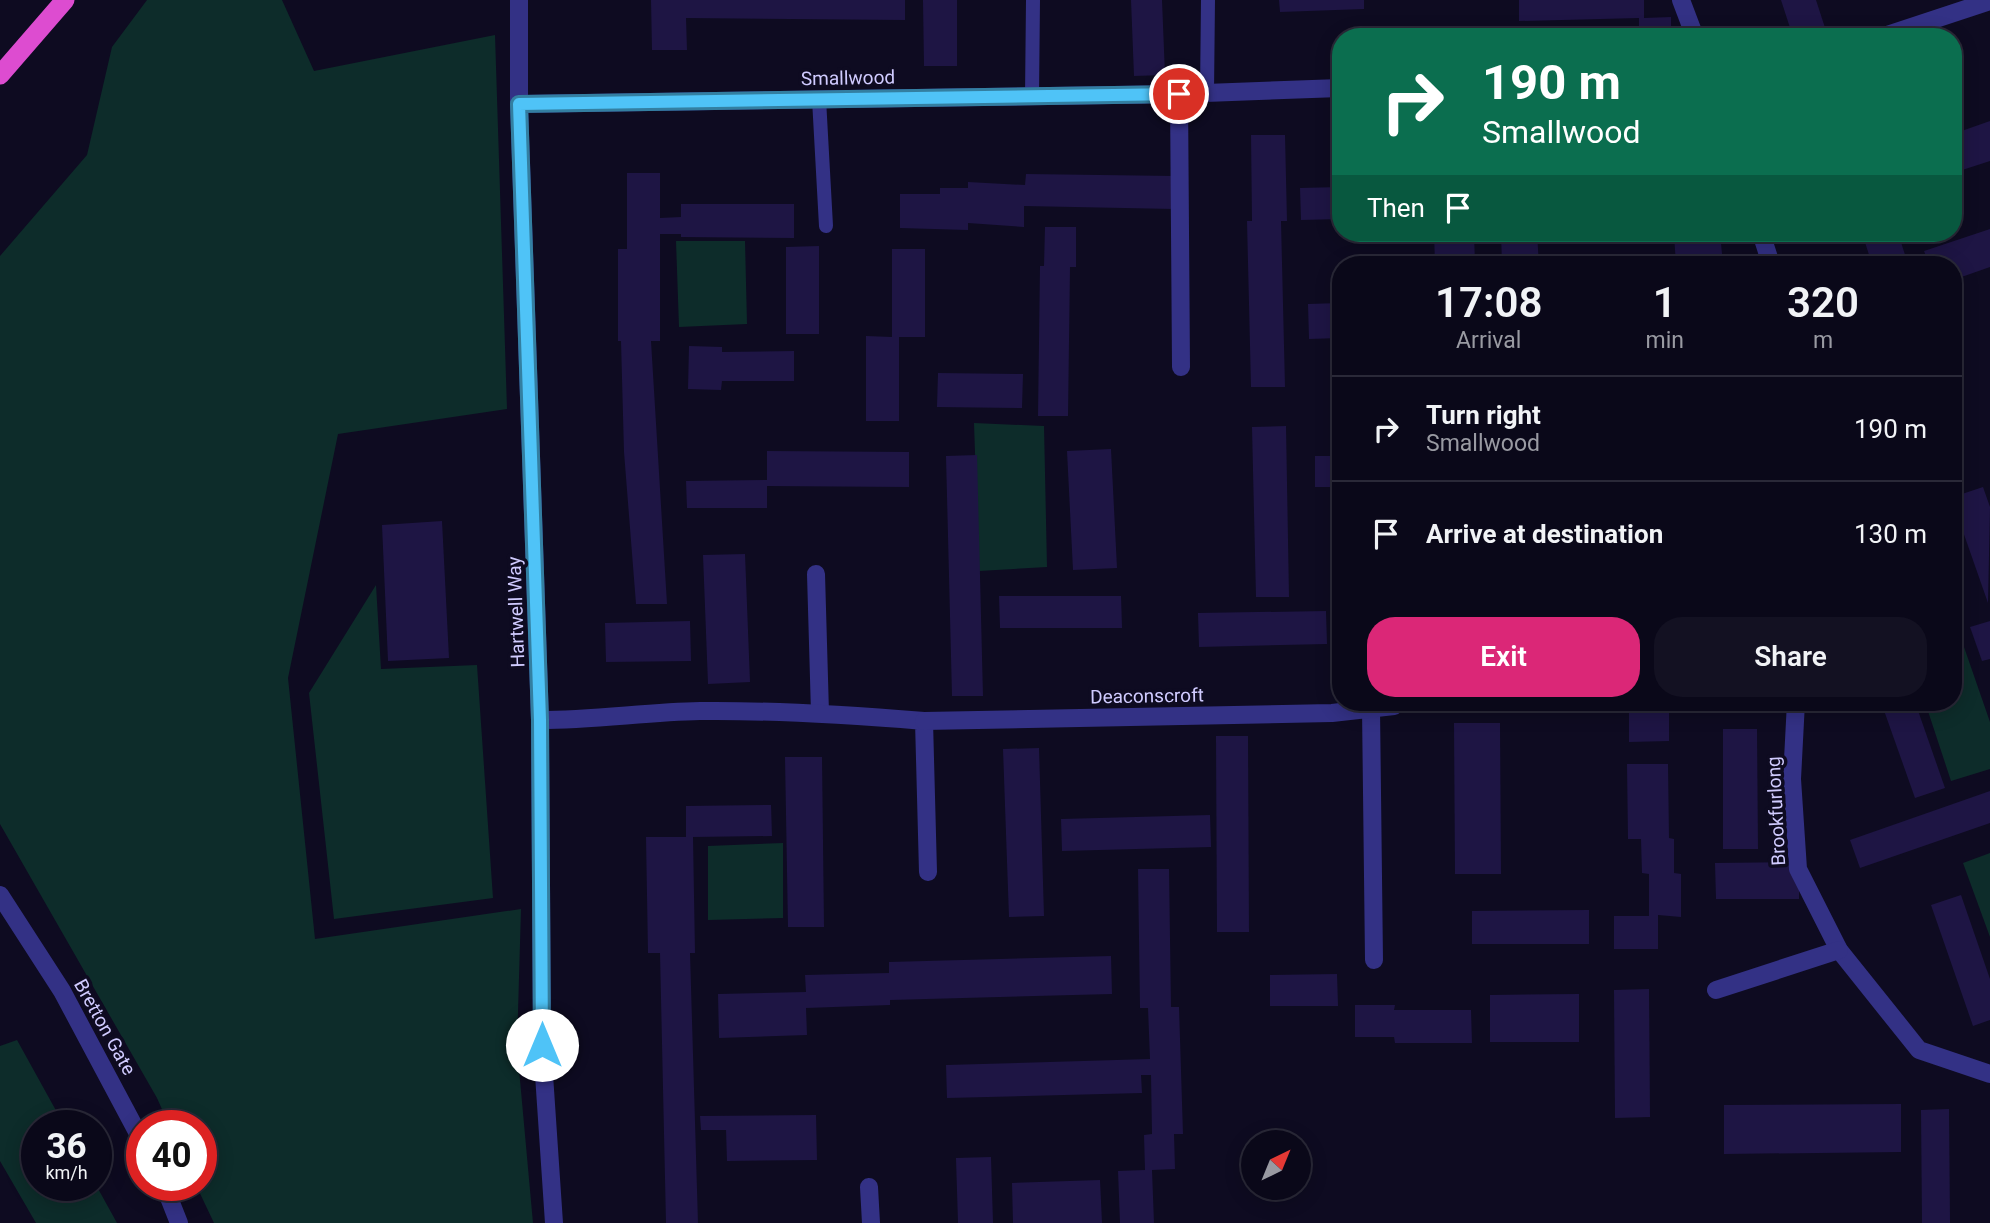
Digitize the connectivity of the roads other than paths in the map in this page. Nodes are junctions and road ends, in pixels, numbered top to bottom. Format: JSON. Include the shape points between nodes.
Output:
{"nodes":[{"id":1,"x":65,"y":0,"type":"edge"},
{"id":2,"x":519,"y":0,"type":"edge"},
{"id":3,"x":1033,"y":0,"type":"edge"},
{"id":4,"x":1208,"y":0,"type":"edge"},
{"id":5,"x":1681,"y":0,"type":"edge"},
{"id":6,"x":1990,"y":1,"type":"edge"},
{"id":7,"x":1692,"y":28,"type":"edge"},
{"id":8,"x":1908,"y":28,"type":"edge"},
{"id":9,"x":0,"y":75,"type":"edge"},
{"id":10,"x":1332,"y":88,"type":"edge"},
{"id":11,"x":1207,"y":93,"type":"junction"},
{"id":12,"x":1179,"y":94,"type":"junction"},
{"id":13,"x":1032,"y":96,"type":"junction"},
{"id":14,"x":819,"y":99,"type":"junction"},
{"id":15,"x":519,"y":104,"type":"junction"},
{"id":16,"x":826,"y":226,"type":"dead end"},
{"id":17,"x":1181,"y":366,"type":"dead end"},
{"id":18,"x":816,"y":574,"type":"dead end"},
{"id":19,"x":1348,"y":711,"type":"edge"},
{"id":20,"x":1371,"y":711,"type":"edge"},
{"id":21,"x":1796,"y":711,"type":"edge"},
{"id":22,"x":820,"y":713,"type":"junction"},
{"id":23,"x":540,"y":720,"type":"junction"},
{"id":24,"x":924,"y":721,"type":"junction"},
{"id":25,"x":928,"y":872,"type":"dead end"},
{"id":26,"x":0,"y":895,"type":"edge"},
{"id":27,"x":0,"y":911,"type":"edge"},
{"id":28,"x":26,"y":937,"type":"junction"},
{"id":29,"x":1839,"y":950,"type":"junction"},
{"id":30,"x":1374,"y":960,"type":"dead end"},
{"id":31,"x":1716,"y":990,"type":"dead end"},
{"id":32,"x":1990,"y":1074,"type":"edge"},
{"id":33,"x":126,"y":1111,"type":"edge"},
{"id":34,"x":869,"y":1187,"type":"dead end"},
{"id":35,"x":171,"y":1201,"type":"edge"},
{"id":36,"x":180,"y":1223,"type":"edge"},
{"id":37,"x":554,"y":1223,"type":"edge"},
{"id":38,"x":871,"y":1223,"type":"edge"}],
"edges":[{"from":1,"to":9,"type":"highway"},
{"from":2,"to":15,"type":"street","name":"Hartwell Way"},
{"from":3,"to":13,"type":"lane"},
{"from":4,"to":11,"type":"lane"},
{"from":5,"to":7,"type":"street"},
{"from":6,"to":8,"type":"street"},
{"from":10,"to":11,"type":"street","name":"Smallwood"},
{"from":11,"to":12,"type":"street","name":"Smallwood"},
{"from":12,"to":13,"type":"street","name":"Smallwood"},
{"from":12,"to":17,"type":"street"},
{"from":13,"to":14,"type":"street","name":"Smallwood"},
{"from":14,"to":15,"type":"street","name":"Smallwood"},
{"from":14,"to":16,"type":"lane"},
{"from":15,"to":23,"type":"street","name":"Hartwell Way"},
{"from":18,"to":22,"type":"street"},
{"from":19,"to":24,"type":"street","name":"Deaconscroft"},
{"from":20,"to":30,"type":"street"},
{"from":21,"to":29,"type":"street","name":"Brookfurlong","via":[[1792,779],[1798,869]]},
{"from":22,"to":23,"type":"street","name":"Deaconscroft","via":[[697,711]]},
{"from":22,"to":24,"type":"street","name":"Deaconscroft"},
{"from":23,"to":37,"type":"street","name":"Hartwell Way","via":[[542,1045]]},
{"from":24,"to":25,"type":"street"},
{"from":26,"to":28,"type":"street","name":"Bretton Gate"},
{"from":27,"to":28,"type":"street","name":"Bretton Gate"},
{"from":28,"to":33,"type":"street","name":"Bretton Gate","via":[[62,991]]},
{"from":29,"to":31,"type":"street"},
{"from":29,"to":32,"type":"street","name":"Brookfurlong","via":[[1919,1050]]},
{"from":34,"to":38,"type":"street"},
{"from":35,"to":36,"type":"street"}]}
